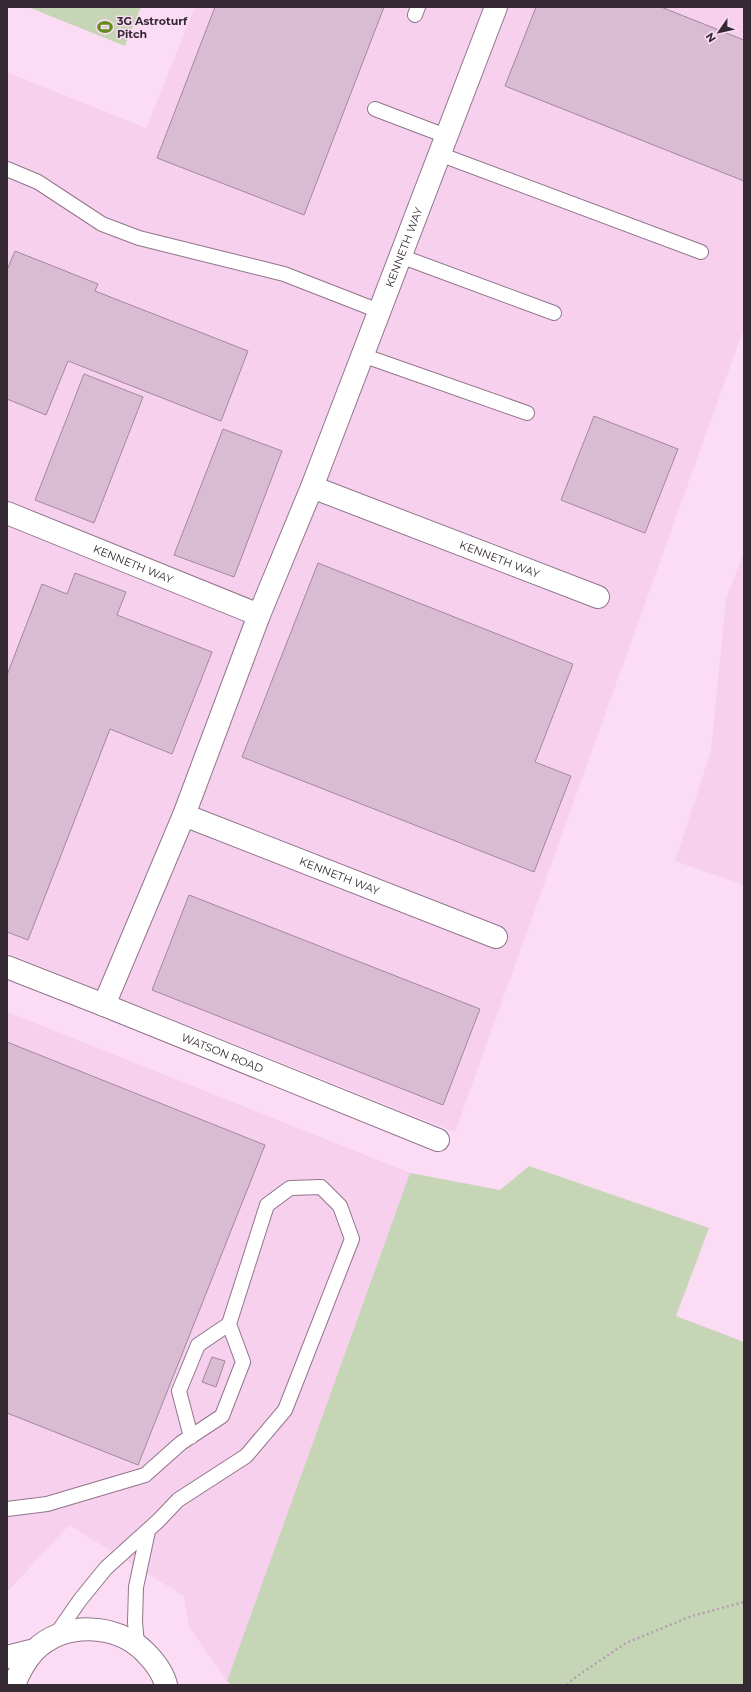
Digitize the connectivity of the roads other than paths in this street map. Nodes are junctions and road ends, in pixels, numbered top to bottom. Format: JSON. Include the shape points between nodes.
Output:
{"nodes":[{"id":1,"x":496,"y":7,"type":"edge"},
{"id":2,"x":375,"y":108,"type":"dead end"},
{"id":3,"x":443,"y":145,"type":"junction"},
{"id":4,"x":7,"y":170,"type":"edge"},
{"id":5,"x":701,"y":252,"type":"dead end"},
{"id":6,"x":400,"y":256,"type":"junction"},
{"id":7,"x":379,"y":311,"type":"junction"},
{"id":8,"x":554,"y":313,"type":"dead end"},
{"id":9,"x":362,"y":355,"type":"junction"},
{"id":10,"x":527,"y":413,"type":"dead end"},
{"id":11,"x":312,"y":487,"type":"junction"},
{"id":12,"x":7,"y":515,"type":"edge"},
{"id":13,"x":598,"y":598,"type":"dead end"},
{"id":14,"x":259,"y":615,"type":"junction"},
{"id":15,"x":184,"y":815,"type":"junction"},
{"id":16,"x":496,"y":937,"type":"dead end"},
{"id":17,"x":7,"y":967,"type":"edge"},
{"id":18,"x":104,"y":1005,"type":"junction"},
{"id":19,"x":438,"y":1140,"type":"dead end"},
{"id":20,"x":229,"y":1324,"type":"junction"},
{"id":21,"x":191,"y":1437,"type":"junction"},
{"id":22,"x":7,"y":1509,"type":"edge"},
{"id":23,"x":148,"y":1531,"type":"junction"},
{"id":24,"x":55,"y":1637,"type":"junction"},
{"id":25,"x":137,"y":1644,"type":"junction"},
{"id":26,"x":35,"y":1650,"type":"junction"},
{"id":27,"x":7,"y":1657,"type":"edge"},
{"id":28,"x":167,"y":1683,"type":"edge"},
{"id":29,"x":14,"y":1685,"type":"edge"}],
"edges":[{"from":1,"to":3,"type":"street","name":"KENNETH WAY"},
{"from":2,"to":3,"type":"lane"},
{"from":3,"to":5,"type":"lane"},
{"from":3,"to":6,"type":"street","name":"KENNETH WAY"},
{"from":4,"to":7,"type":"lane","via":[[38,182],[102,224],[139,238],[284,274]]},
{"from":6,"to":7,"type":"street","name":"KENNETH WAY"},
{"from":6,"to":8,"type":"lane"},
{"from":7,"to":9,"type":"street","name":"KENNETH WAY"},
{"from":9,"to":10,"type":"lane"},
{"from":9,"to":11,"type":"street","name":"KENNETH WAY"},
{"from":11,"to":13,"type":"street","name":"KENNETH WAY"},
{"from":11,"to":14,"type":"street","name":"KENNETH WAY"},
{"from":12,"to":14,"type":"street","name":"KENNETH WAY"},
{"from":14,"to":15,"type":"street","name":"KENNETH WAY"},
{"from":15,"to":16,"type":"street","name":"KENNETH WAY"},
{"from":15,"to":18,"type":"street","name":"KENNETH WAY"},
{"from":17,"to":18,"type":"street","name":"WATSON ROAD"},
{"from":18,"to":19,"type":"street","name":"WATSON ROAD"},
{"from":20,"to":21,"type":"lane","via":[[198,1345],[179,1391]]},
{"from":20,"to":21,"type":"lane","via":[[243,1362],[222,1416]]},
{"from":20,"to":23,"type":"lane","via":[[267,1205],[290,1188],[320,1187],[340,1206],[352,1239],[285,1410],[246,1456],[178,1500]]},
{"from":21,"to":22,"type":"lane","via":[[145,1474],[47,1504]]},
{"from":23,"to":24,"type":"lane","via":[[106,1568]]},
{"from":23,"to":25,"type":"lane","via":[[136,1587]]},
{"from":24,"to":25,"type":"street","via":[[76,1630],[97,1629],[118,1634]]},
{"from":24,"to":26,"type":"street"},
{"from":25,"to":28,"type":"street","via":[[154,1660]]},
{"from":26,"to":27,"type":"street"},
{"from":26,"to":29,"type":"street","via":[[20,1669]]}]}
